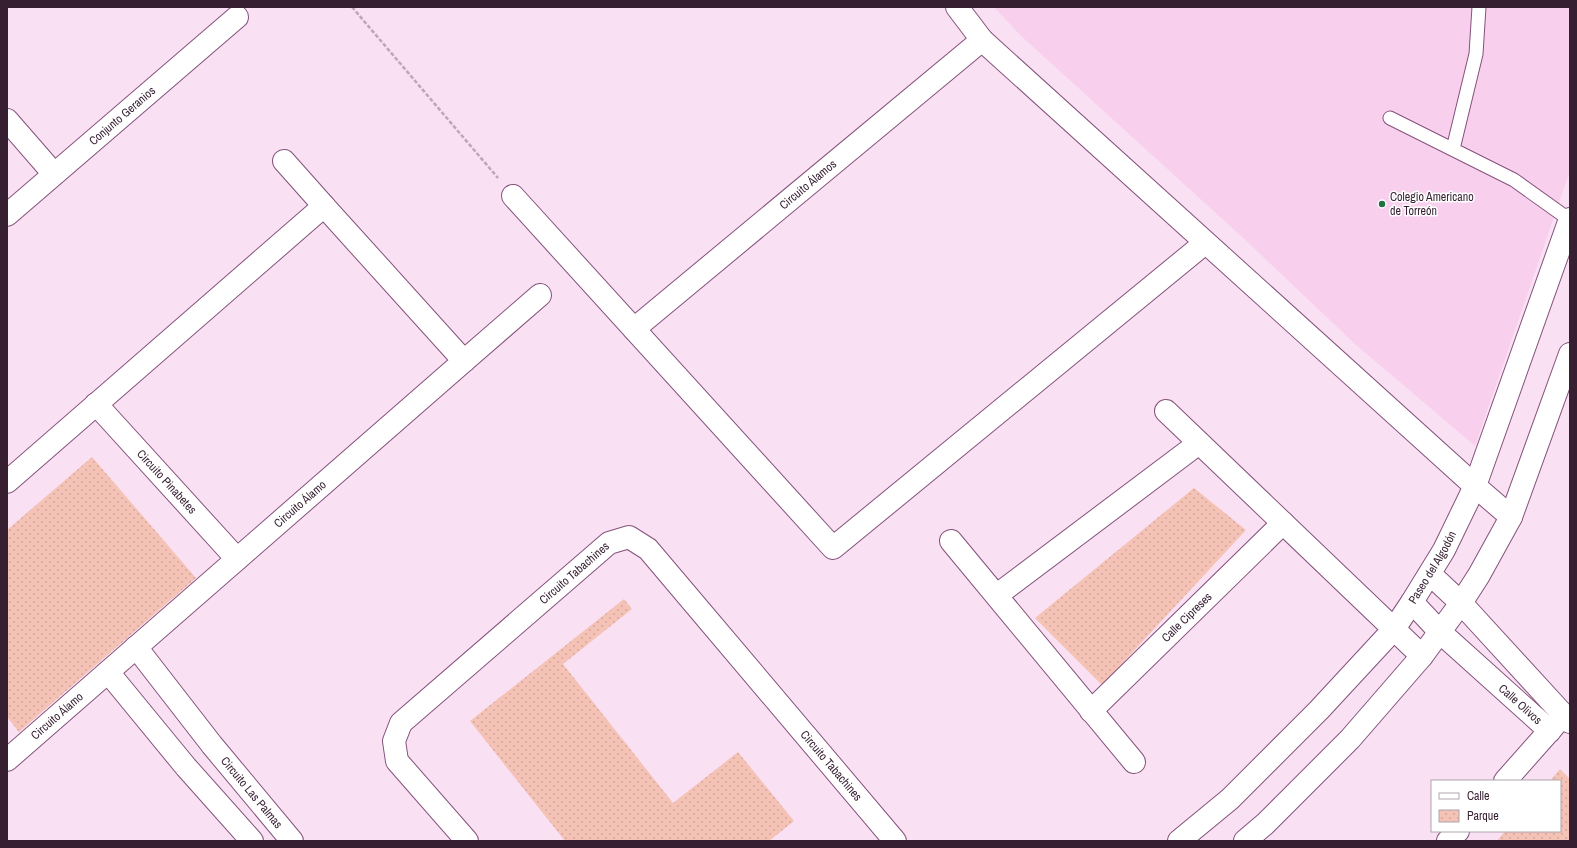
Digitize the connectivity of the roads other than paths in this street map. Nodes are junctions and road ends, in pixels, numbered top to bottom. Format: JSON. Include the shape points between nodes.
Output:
{"nodes":[{"id":1,"x":957,"y":7,"type":"edge"},
{"id":2,"x":1479,"y":7,"type":"edge"},
{"id":3,"x":237,"y":17,"type":"dead end"},
{"id":4,"x":982,"y":40,"type":"junction"},
{"id":5,"x":1390,"y":118,"type":"dead end"},
{"id":6,"x":7,"y":120,"type":"edge"},
{"id":7,"x":1453,"y":149,"type":"junction"},
{"id":8,"x":284,"y":161,"type":"dead end"},
{"id":9,"x":54,"y":174,"type":"junction"},
{"id":10,"x":513,"y":196,"type":"road end"},
{"id":11,"x":324,"y":206,"type":"junction"},
{"id":12,"x":7,"y":215,"type":"edge"},
{"id":13,"x":1570,"y":220,"type":"edge"},
{"id":14,"x":1205,"y":243,"type":"junction"},
{"id":15,"x":540,"y":295,"type":"dead end"},
{"id":16,"x":634,"y":329,"type":"junction"},
{"id":17,"x":1570,"y":354,"type":"edge"},
{"id":18,"x":464,"y":361,"type":"junction"},
{"id":19,"x":96,"y":404,"type":"junction"},
{"id":20,"x":1166,"y":412,"type":"dead end"},
{"id":21,"x":1199,"y":443,"type":"junction"},
{"id":22,"x":7,"y":482,"type":"edge"},
{"id":23,"x":1475,"y":486,"type":"junction"},
{"id":24,"x":1511,"y":517,"type":"junction"},
{"id":25,"x":1283,"y":523,"type":"junction"},
{"id":26,"x":951,"y":541,"type":"dead end"},
{"id":27,"x":237,"y":559,"type":"junction"},
{"id":28,"x":1430,"y":574,"type":"junction"},
{"id":29,"x":997,"y":595,"type":"junction"},
{"id":30,"x":1412,"y":602,"type":"junction"},
{"id":31,"x":1461,"y":603,"type":"junction"},
{"id":32,"x":1394,"y":629,"type":"junction"},
{"id":33,"x":1440,"y":632,"type":"junction"},
{"id":34,"x":136,"y":647,"type":"junction"},
{"id":35,"x":1422,"y":656,"type":"junction"},
{"id":36,"x":108,"y":672,"type":"junction"},
{"id":37,"x":1091,"y":711,"type":"junction"},
{"id":38,"x":1561,"y":723,"type":"edge"},
{"id":39,"x":10,"y":752,"type":"edge"},
{"id":40,"x":1134,"y":762,"type":"dead end"},
{"id":41,"x":1506,"y":780,"type":"edge"},
{"id":42,"x":1457,"y":832,"type":"edge"},
{"id":43,"x":252,"y":841,"type":"edge"},
{"id":44,"x":292,"y":841,"type":"edge"},
{"id":45,"x":467,"y":841,"type":"edge"},
{"id":46,"x":895,"y":841,"type":"edge"},
{"id":47,"x":1179,"y":841,"type":"edge"},
{"id":48,"x":1245,"y":841,"type":"edge"},
{"id":49,"x":1448,"y":841,"type":"edge"}],
"edges":[{"from":1,"to":4,"type":"street"},
{"from":2,"to":7,"type":"lane","via":[[1476,54]]},
{"from":3,"to":9,"type":"street","name":"Conjunto Geranios"},
{"from":4,"to":14,"type":"street"},
{"from":4,"to":16,"type":"street","name":"Circuito Álamos"},
{"from":5,"to":7,"type":"lane"},
{"from":6,"to":9,"type":"street"},
{"from":7,"to":13,"type":"lane","via":[[1514,180]]},
{"from":8,"to":11,"type":"street"},
{"from":9,"to":12,"type":"street","name":"Conjunto Geranios"},
{"from":10,"to":16,"type":"street"},
{"from":11,"to":18,"type":"street"},
{"from":11,"to":19,"type":"street"},
{"from":13,"to":23,"type":"street","name":"Paseo del Algodón"},
{"from":14,"to":16,"type":"street","via":[[833,548]]},
{"from":14,"to":23,"type":"street"},
{"from":15,"to":18,"type":"street","name":"Circuito Álamo"},
{"from":17,"to":24,"type":"street"},
{"from":18,"to":27,"type":"street","name":"Circuito Álamo"},
{"from":19,"to":22,"type":"street"},
{"from":19,"to":27,"type":"street","name":"Circuito Pinabetes"},
{"from":20,"to":21,"type":"street"},
{"from":21,"to":25,"type":"street"},
{"from":21,"to":29,"type":"street"},
{"from":23,"to":24,"type":"street"},
{"from":23,"to":28,"type":"street","name":"Paseo del Algodón"},
{"from":24,"to":31,"type":"street"},
{"from":25,"to":32,"type":"street"},
{"from":25,"to":37,"type":"street","name":"Calle Cipreses"},
{"from":26,"to":29,"type":"street"},
{"from":27,"to":34,"type":"street","name":"Circuito Álamo"},
{"from":28,"to":30,"type":"street","name":"Paseo del Algodón"},
{"from":28,"to":31,"type":"street","name":"Calle Olivos"},
{"from":29,"to":37,"type":"street"},
{"from":30,"to":32,"type":"street","name":"Paseo del Algodón"},
{"from":30,"to":33,"type":"street","name":"Calle Olivos"},
{"from":31,"to":33,"type":"street"},
{"from":31,"to":38,"type":"street","name":"Calle Olivos"},
{"from":32,"to":35,"type":"street"},
{"from":32,"to":47,"type":"street","name":"Paseo del Algodón","via":[[1319,710],[1235,793]]},
{"from":33,"to":35,"type":"street"},
{"from":33,"to":38,"type":"street","name":"Calle Olivos"},
{"from":34,"to":36,"type":"street","name":"Circuito Álamo"},
{"from":34,"to":44,"type":"street","name":"Circuito Las Palmas","via":[[212,745]]},
{"from":35,"to":48,"type":"street","via":[[1350,739]]},
{"from":36,"to":39,"type":"street","name":"Circuito Álamo"},
{"from":36,"to":43,"type":"street","via":[[186,767]]},
{"from":37,"to":40,"type":"street"},
{"from":38,"to":41,"type":"street","name":"Calle Olivos"},
{"from":42,"to":49,"type":"street"},
{"from":45,"to":46,"type":"street","name":"Circuito Tabachines","via":[[397,761],[394,741],[402,723],[609,544],[629,537],[648,549]]}]}
